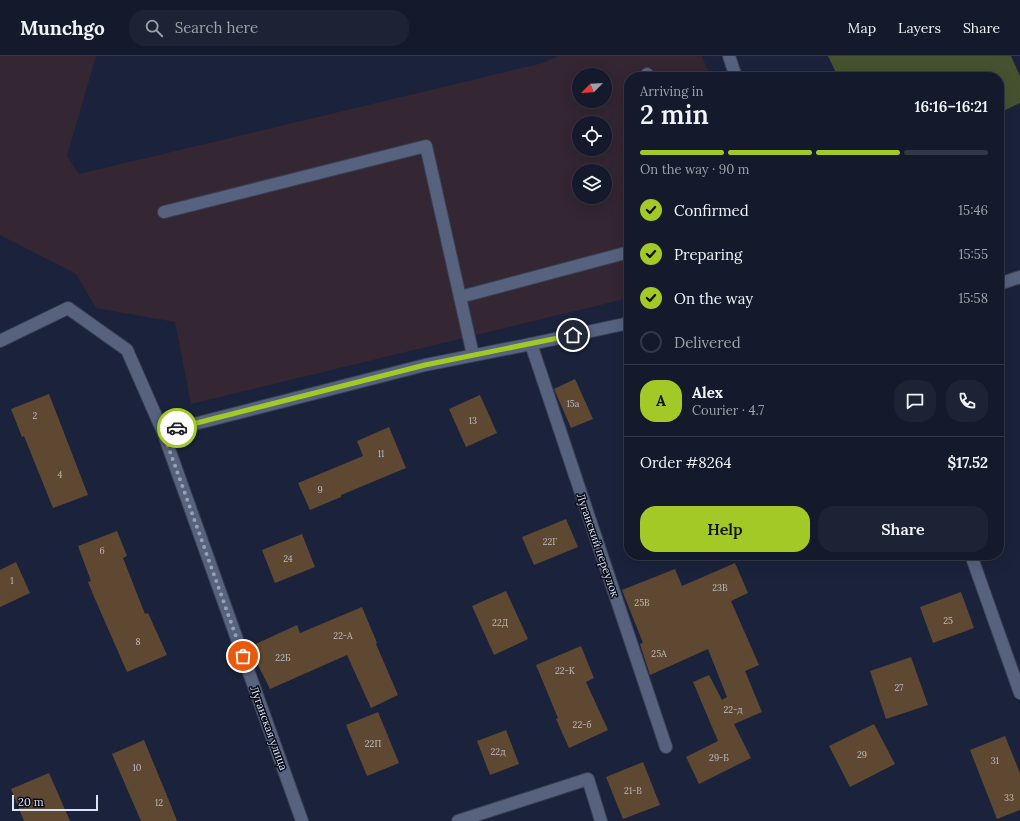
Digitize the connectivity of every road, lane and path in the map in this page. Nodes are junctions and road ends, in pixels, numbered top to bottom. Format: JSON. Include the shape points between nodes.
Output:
{"nodes":[{"id":1,"x":729,"y":56,"type":"edge"},
{"id":2,"x":734,"y":72,"type":"edge"},
{"id":3,"x":164,"y":212,"type":"dead end"},
{"id":4,"x":624,"y":253,"type":"edge"},
{"id":5,"x":1020,"y":277,"type":"edge"},
{"id":6,"x":1004,"y":282,"type":"edge"},
{"id":7,"x":460,"y":297,"type":"junction"},
{"id":8,"x":624,"y":324,"type":"edge"},
{"id":9,"x":0,"y":341,"type":"edge"},
{"id":10,"x":531,"y":344,"type":"junction"},
{"id":11,"x":473,"y":355,"type":"junction"},
{"id":12,"x":163,"y":432,"type":"junction"},
{"id":13,"x":973,"y":560,"type":"edge"},
{"id":14,"x":1020,"y":693,"type":"edge"},
{"id":15,"x":666,"y":747,"type":"dead end"},
{"id":16,"x":302,"y":821,"type":"edge"},
{"id":17,"x":458,"y":821,"type":"edge"},
{"id":18,"x":601,"y":821,"type":"edge"}],
"edges":[{"from":1,"to":2,"type":"street"},
{"from":3,"to":7,"type":"street","via":[[426,146]]},
{"from":4,"to":7,"type":"street"},
{"from":5,"to":6,"type":"street"},
{"from":7,"to":11,"type":"street"},
{"from":8,"to":10,"type":"street"},
{"from":9,"to":12,"type":"street","name":"Луганская улица","via":[[68,308],[126,350]]},
{"from":10,"to":11,"type":"street"},
{"from":10,"to":15,"type":"street","name":"Луганский переулок"},
{"from":11,"to":12,"type":"street"},
{"from":12,"to":16,"type":"street","name":"Луганская улица"},
{"from":13,"to":14,"type":"street"},
{"from":17,"to":18,"type":"street","via":[[588,779]]}]}
